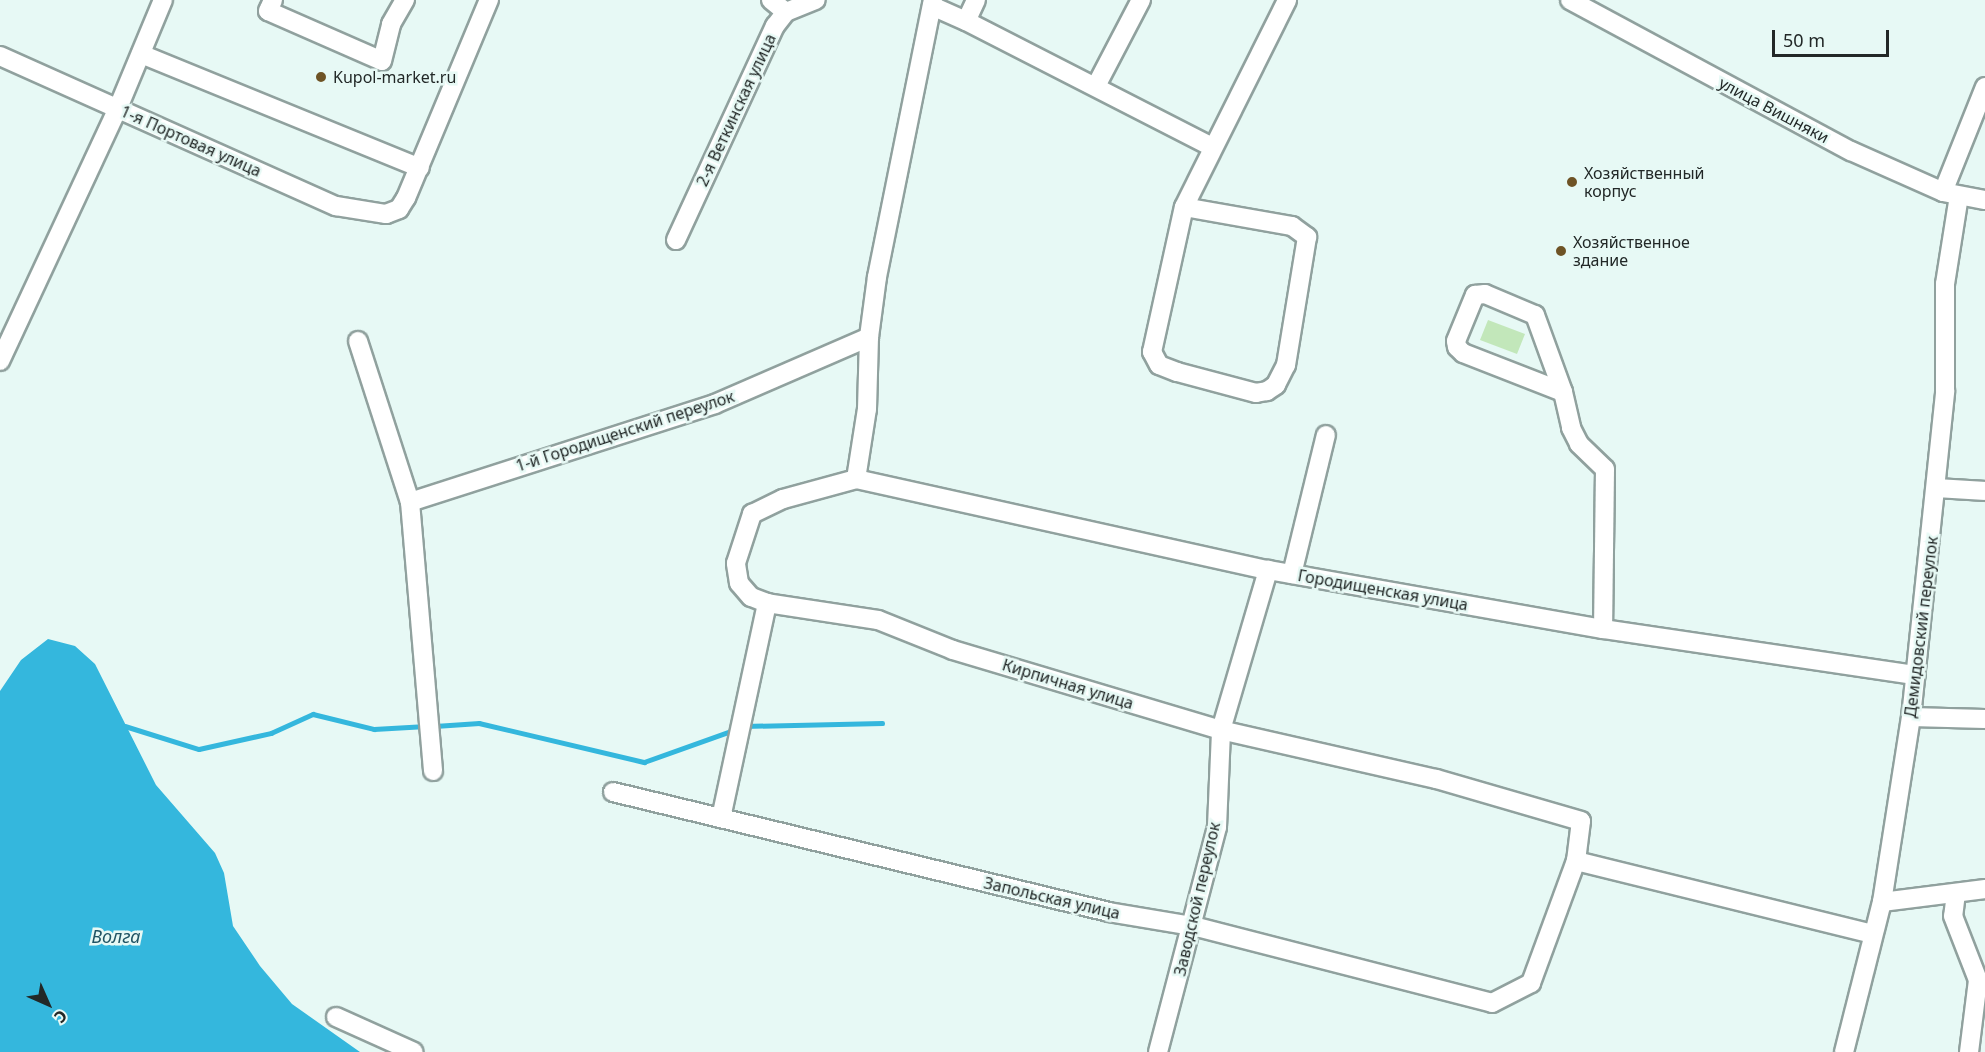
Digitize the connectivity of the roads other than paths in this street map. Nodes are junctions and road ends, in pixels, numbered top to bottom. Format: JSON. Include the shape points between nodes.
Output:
{"nodes":[{"id":1,"x":163,"y":0,"type":"edge"},
{"id":2,"x":273,"y":0,"type":"edge"},
{"id":3,"x":405,"y":0,"type":"edge"},
{"id":4,"x":489,"y":0,"type":"edge"},
{"id":5,"x":771,"y":0,"type":"edge"},
{"id":6,"x":816,"y":0,"type":"edge"},
{"id":7,"x":976,"y":0,"type":"edge"},
{"id":8,"x":1141,"y":0,"type":"edge"},
{"id":9,"x":1287,"y":0,"type":"edge"},
{"id":10,"x":1570,"y":0,"type":"edge"},
{"id":11,"x":932,"y":3,"type":"edge"},
{"id":12,"x":786,"y":12,"type":"junction"},
{"id":13,"x":966,"y":21,"type":"junction"},
{"id":14,"x":141,"y":54,"type":"junction"},
{"id":15,"x":0,"y":56,"type":"edge"},
{"id":16,"x":1096,"y":86,"type":"junction"},
{"id":17,"x":1985,"y":87,"type":"edge"},
{"id":18,"x":118,"y":108,"type":"junction"},
{"id":19,"x":1212,"y":147,"type":"junction"},
{"id":20,"x":420,"y":168,"type":"junction"},
{"id":21,"x":1951,"y":194,"type":"junction"},
{"id":22,"x":1985,"y":200,"type":"edge"},
{"id":23,"x":1184,"y":207,"type":"junction"},
{"id":24,"x":676,"y":240,"type":"dead end"},
{"id":25,"x":869,"y":337,"type":"junction"},
{"id":26,"x":358,"y":340,"type":"dead end"},
{"id":27,"x":0,"y":361,"type":"edge"},
{"id":28,"x":1563,"y":392,"type":"junction"},
{"id":29,"x":1326,"y":435,"type":"dead end"},
{"id":30,"x":856,"y":479,"type":"junction"},
{"id":31,"x":1937,"y":488,"type":"junction"},
{"id":32,"x":1985,"y":491,"type":"edge"},
{"id":33,"x":410,"y":502,"type":"junction"},
{"id":34,"x":1268,"y":570,"type":"junction"},
{"id":35,"x":1292,"y":574,"type":"junction"},
{"id":36,"x":767,"y":603,"type":"junction"},
{"id":37,"x":1604,"y":629,"type":"junction"},
{"id":38,"x":1916,"y":675,"type":"junction"},
{"id":39,"x":1911,"y":717,"type":"junction"},
{"id":40,"x":1985,"y":719,"type":"edge"},
{"id":41,"x":1221,"y":730,"type":"junction"},
{"id":42,"x":433,"y":771,"type":"dead end"},
{"id":43,"x":613,"y":792,"type":"dead end"},
{"id":44,"x":721,"y":818,"type":"junction"},
{"id":45,"x":1576,"y":861,"type":"junction"},
{"id":46,"x":1985,"y":889,"type":"edge"},
{"id":47,"x":1956,"y":893,"type":"junction"},
{"id":48,"x":1882,"y":902,"type":"junction"},
{"id":49,"x":1193,"y":926,"type":"junction"},
{"id":50,"x":1874,"y":934,"type":"junction"},
{"id":51,"x":336,"y":1017,"type":"dead end"},
{"id":52,"x":414,"y":1052,"type":"edge"},
{"id":53,"x":1158,"y":1052,"type":"edge"},
{"id":54,"x":1844,"y":1052,"type":"edge"},
{"id":55,"x":1969,"y":1052,"type":"edge"}],
"edges":[{"from":1,"to":14,"type":"street"},
{"from":2,"to":3,"type":"street","via":[[268,11],[382,61],[391,24]]},
{"from":4,"to":20,"type":"street"},
{"from":5,"to":12,"type":"street"},
{"from":6,"to":12,"type":"street"},
{"from":7,"to":13,"type":"street"},
{"from":8,"to":16,"type":"street"},
{"from":9,"to":19,"type":"street"},
{"from":10,"to":21,"type":"street","name":"улица Вишняки","via":[[1851,151]]},
{"from":11,"to":13,"type":"street"},
{"from":11,"to":25,"type":"street","via":[[877,277]]},
{"from":12,"to":24,"type":"street","name":"2-я Веткинская улица","via":[[742,93]]},
{"from":13,"to":16,"type":"street"},
{"from":14,"to":18,"type":"street"},
{"from":14,"to":20,"type":"street"},
{"from":15,"to":18,"type":"street","name":"1-я Портовая улица"},
{"from":16,"to":19,"type":"street"},
{"from":17,"to":21,"type":"street","name":"Демидовский переулок"},
{"from":18,"to":20,"type":"street","name":"1-я Портовая улица","via":[[336,206],[386,213],[403,204]]},
{"from":18,"to":27,"type":"street"},
{"from":19,"to":23,"type":"street"},
{"from":21,"to":22,"type":"street","name":"улица Вишняки"},
{"from":21,"to":31,"type":"street","name":"Демидовский переулок","via":[[1946,392]]},
{"from":23,"to":23,"type":"street","via":[[1152,352],[1154,359],[1177,372],[1256,393],[1267,391],[1276,385],[1286,364],[1307,237],[1292,226]]},
{"from":25,"to":30,"type":"street","via":[[867,409]]},
{"from":25,"to":33,"type":"street","name":"1-й Городищенский переулок","via":[[715,404]]},
{"from":26,"to":33,"type":"street"},
{"from":28,"to":28,"type":"street","via":[[1535,315],[1485,294],[1475,295],[1457,347],[1463,353]]},
{"from":28,"to":37,"type":"street","via":[[1571,428],[1607,476]]},
{"from":29,"to":35,"type":"street"},
{"from":30,"to":34,"type":"street","name":"Городищенская улица"},
{"from":30,"to":36,"type":"street","name":"Кирпичная улица","via":[[783,499],[752,514],[736,563],[739,583],[750,597]]},
{"from":31,"to":32,"type":"street"},
{"from":31,"to":38,"type":"street","name":"Демидовский переулок"},
{"from":33,"to":42,"type":"street"},
{"from":34,"to":35,"type":"street","name":"Городищенская улица"},
{"from":34,"to":41,"type":"street","name":"Заводской переулок"},
{"from":35,"to":37,"type":"street","name":"Городищенская улица"},
{"from":36,"to":41,"type":"street","name":"Кирпичная улица","via":[[878,620],[953,650]]},
{"from":36,"to":44,"type":"street"},
{"from":37,"to":38,"type":"street","name":"Городищенская улица"},
{"from":38,"to":39,"type":"street","name":"Демидовский переулок"},
{"from":39,"to":40,"type":"street"},
{"from":39,"to":48,"type":"street","name":"Демидовский переулок"},
{"from":41,"to":45,"type":"street","name":"Кирпичная улица","via":[[1436,780],[1581,821]]},
{"from":41,"to":49,"type":"street","name":"Заводской переулок","via":[[1217,827]]},
{"from":43,"to":44,"type":"street","name":"Запольская улица"},
{"from":44,"to":49,"type":"street","name":"Запольская улица","via":[[1109,912]]},
{"from":45,"to":49,"type":"street","name":"Запольская улица","via":[[1531,983],[1492,1004]]},
{"from":45,"to":50,"type":"street"},
{"from":46,"to":47,"type":"street"},
{"from":47,"to":48,"type":"street"},
{"from":47,"to":55,"type":"street","via":[[1953,916],[1978,980]]},
{"from":48,"to":50,"type":"street","name":"Демидовский переулок"},
{"from":49,"to":53,"type":"street","name":"Заводской переулок"},
{"from":50,"to":54,"type":"street","name":"Демидовский переулок"},
{"from":51,"to":52,"type":"street"}]}
